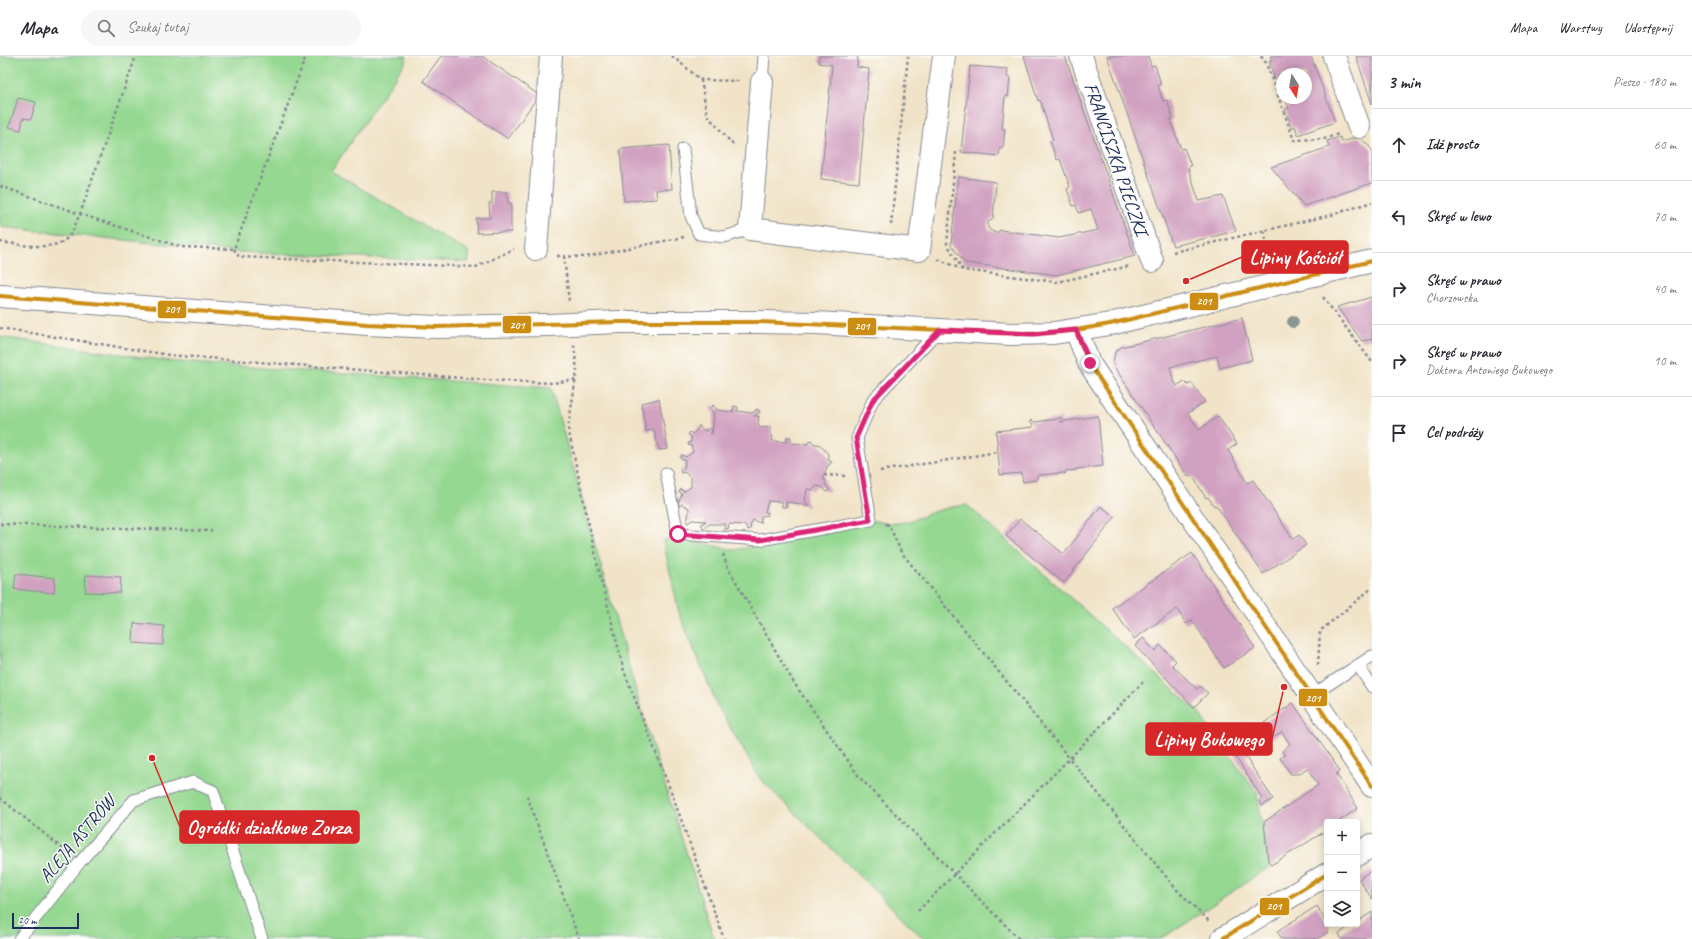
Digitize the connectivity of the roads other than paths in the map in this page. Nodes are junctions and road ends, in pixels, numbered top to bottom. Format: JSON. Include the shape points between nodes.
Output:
{"nodes":[{"id":1,"x":551,"y":56,"type":"edge"},
{"id":2,"x":764,"y":56,"type":"edge"},
{"id":3,"x":944,"y":56,"type":"edge"},
{"id":4,"x":1081,"y":56,"type":"edge"},
{"id":5,"x":1334,"y":56,"type":"edge"},
{"id":6,"x":762,"y":82,"type":"joint"},
{"id":7,"x":1359,"y":127,"type":"road end"},
{"id":8,"x":683,"y":149,"type":"dead end"},
{"id":9,"x":750,"y":229,"type":"junction"},
{"id":10,"x":536,"y":249,"type":"road end"},
{"id":11,"x":1152,"y":261,"type":"road end"},
{"id":12,"x":1372,"y":261,"type":"edge"},
{"id":13,"x":0,"y":296,"type":"edge"},
{"id":14,"x":940,"y":330,"type":"junction"},
{"id":15,"x":1076,"y":330,"type":"junction"},
{"id":16,"x":666,"y":473,"type":"dead end"},
{"id":17,"x":1372,"y":656,"type":"edge"},
{"id":18,"x":1358,"y":665,"type":"junction"},
{"id":19,"x":1372,"y":688,"type":"edge"},
{"id":20,"x":1311,"y":696,"type":"junction"},
{"id":21,"x":1372,"y":786,"type":"edge"},
{"id":22,"x":1372,"y":845,"type":"edge"},
{"id":23,"x":1360,"y":853,"type":"edge"},
{"id":24,"x":1324,"y":876,"type":"edge"},
{"id":25,"x":19,"y":939,"type":"edge"},
{"id":26,"x":262,"y":939,"type":"edge"},
{"id":27,"x":1222,"y":939,"type":"edge"}],
"edges":[{"from":1,"to":10,"type":"street"},
{"from":2,"to":6,"type":"lane"},
{"from":3,"to":9,"type":"street","via":[[919,250]]},
{"from":4,"to":11,"type":"street","name":"FRANCISZKA PIECZKI"},
{"from":5,"to":7,"type":"street"},
{"from":6,"to":9,"type":"street"},
{"from":8,"to":9,"type":"lane","via":[[691,216],[699,234],[724,237]]},
{"from":12,"to":15,"type":"street"},
{"from":13,"to":14,"type":"street","bridge":true,"via":[[437,327],[619,322],[760,322]]},
{"from":14,"to":15,"type":"street","via":[[1033,334]]},
{"from":14,"to":16,"type":"lane","via":[[873,400],[856,438],[870,520],[760,540],[678,534]]},
{"from":15,"to":20,"type":"street","via":[[1090,363]]},
{"from":17,"to":18,"type":"lane"},
{"from":18,"to":19,"type":"lane"},
{"from":18,"to":20,"type":"lane"},
{"from":20,"to":21,"type":"street"},
{"from":22,"to":23,"type":"street"},
{"from":24,"to":27,"type":"street"},
{"from":25,"to":26,"type":"lane","name":"ALEJA ASTRÓW","via":[[80,862],[134,800],[193,782],[213,791]]}]}
